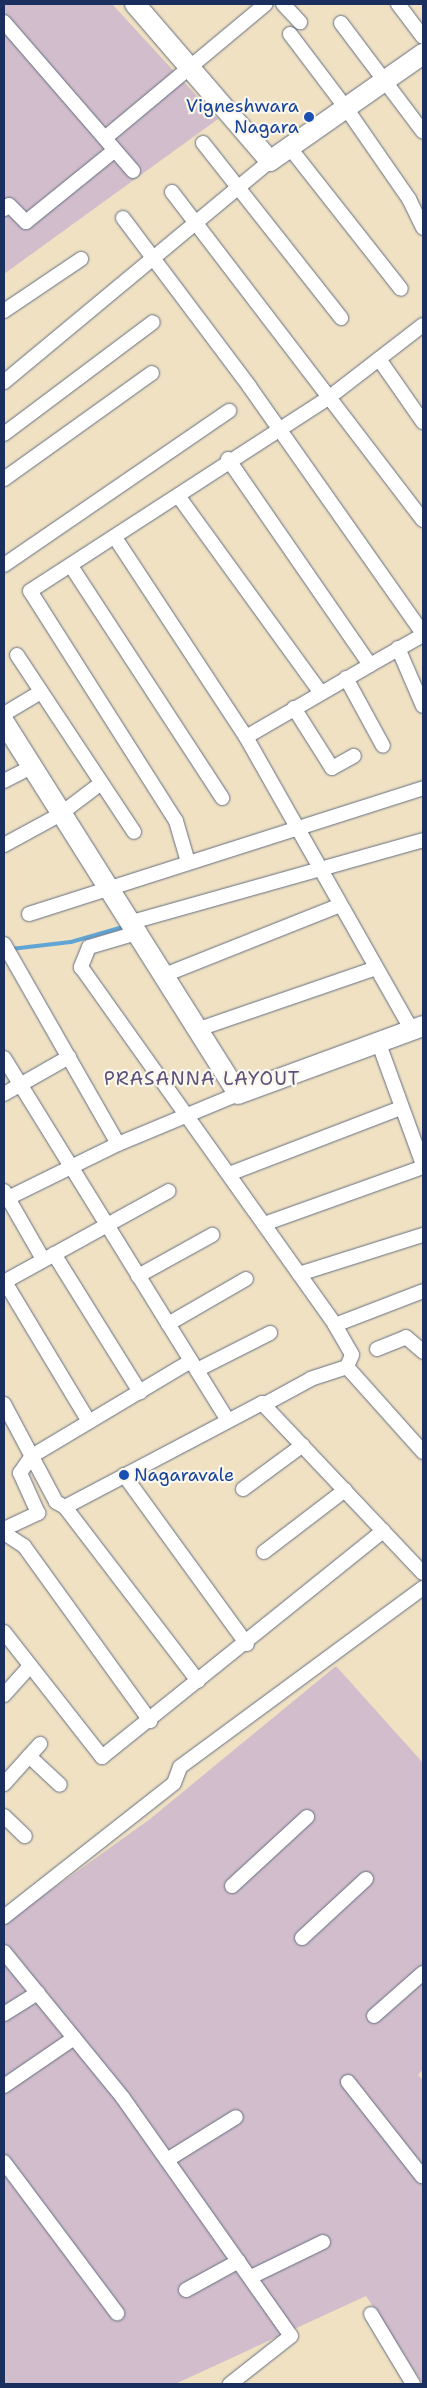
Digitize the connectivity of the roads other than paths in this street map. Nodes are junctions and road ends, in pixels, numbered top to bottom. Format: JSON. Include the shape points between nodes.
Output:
{"nodes":[{"id":1,"x":135,"y":4,"type":"edge"},
{"id":2,"x":266,"y":4,"type":"edge"},
{"id":3,"x":283,"y":4,"type":"edge"},
{"id":4,"x":398,"y":4,"type":"edge"},
{"id":5,"x":4,"y":22,"type":"edge"},
{"id":6,"x":300,"y":22,"type":"dead end"},
{"id":7,"x":341,"y":23,"type":"dead end"},
{"id":8,"x":290,"y":34,"type":"dead end"},
{"id":9,"x":423,"y":36,"type":"edge"},
{"id":10,"x":423,"y":54,"type":"edge"},
{"id":11,"x":192,"y":68,"type":"junction"},
{"id":12,"x":386,"y":80,"type":"junction"},
{"id":13,"x":346,"y":108,"type":"junction"},
{"id":14,"x":423,"y":132,"type":"edge"},
{"id":15,"x":105,"y":138,"type":"junction"},
{"id":16,"x":203,"y":143,"type":"dead end"},
{"id":17,"x":290,"y":148,"type":"junction"},
{"id":18,"x":114,"y":150,"type":"junction"},
{"id":19,"x":270,"y":161,"type":"junction"},
{"id":20,"x":132,"y":171,"type":"dead end"},
{"id":21,"x":238,"y":188,"type":"junction"},
{"id":22,"x":172,"y":192,"type":"dead end"},
{"id":23,"x":5,"y":204,"type":"edge"},
{"id":24,"x":123,"y":218,"type":"dead end"},
{"id":25,"x":197,"y":222,"type":"junction"},
{"id":26,"x":423,"y":228,"type":"edge"},
{"id":27,"x":81,"y":259,"type":"dead end"},
{"id":28,"x":156,"y":259,"type":"junction"},
{"id":29,"x":401,"y":290,"type":"dead end"},
{"id":30,"x":4,"y":311,"type":"edge"},
{"id":31,"x":341,"y":318,"type":"dead end"},
{"id":32,"x":153,"y":322,"type":"dead end"},
{"id":33,"x":423,"y":325,"type":"edge"},
{"id":34,"x":379,"y":359,"type":"junction"},
{"id":35,"x":152,"y":373,"type":"dead end"},
{"id":36,"x":4,"y":382,"type":"edge"},
{"id":37,"x":331,"y":396,"type":"junction"},
{"id":38,"x":229,"y":411,"type":"dead end"},
{"id":39,"x":423,"y":422,"type":"edge"},
{"id":40,"x":279,"y":429,"type":"junction"},
{"id":41,"x":4,"y":434,"type":"edge"},
{"id":42,"x":228,"y":459,"type":"junction"},
{"id":43,"x":4,"y":480,"type":"edge"},
{"id":44,"x":179,"y":496,"type":"junction"},
{"id":45,"x":423,"y":520,"type":"edge"},
{"id":46,"x":116,"y":539,"type":"junction"},
{"id":47,"x":4,"y":565,"type":"edge"},
{"id":48,"x":71,"y":566,"type":"junction"},
{"id":49,"x":423,"y":634,"type":"edge"},
{"id":50,"x":398,"y":648,"type":"junction"},
{"id":51,"x":17,"y":655,"type":"dead end"},
{"id":52,"x":370,"y":665,"type":"junction"},
{"id":53,"x":346,"y":678,"type":"junction"},
{"id":54,"x":320,"y":692,"type":"junction"},
{"id":55,"x":39,"y":693,"type":"junction"},
{"id":56,"x":423,"y":706,"type":"edge"},
{"id":57,"x":294,"y":708,"type":"junction"},
{"id":58,"x":4,"y":714,"type":"edge"},
{"id":59,"x":4,"y":722,"type":"edge"},
{"id":60,"x":246,"y":737,"type":"junction"},
{"id":61,"x":384,"y":746,"type":"dead end"},
{"id":62,"x":354,"y":756,"type":"dead end"},
{"id":63,"x":31,"y":767,"type":"junction"},
{"id":64,"x":4,"y":781,"type":"edge"},
{"id":65,"x":100,"y":784,"type":"junction"},
{"id":66,"x":423,"y":788,"type":"edge"},
{"id":67,"x":222,"y":798,"type":"dead end"},
{"id":68,"x":59,"y":815,"type":"junction"},
{"id":69,"x":299,"y":831,"type":"junction"},
{"id":70,"x":134,"y":832,"type":"dead end"},
{"id":71,"x":423,"y":840,"type":"edge"},
{"id":72,"x":4,"y":845,"type":"edge"},
{"id":73,"x":188,"y":862,"type":"junction"},
{"id":74,"x":323,"y":872,"type":"junction"},
{"id":75,"x":105,"y":886,"type":"junction"},
{"id":76,"x":340,"y":905,"type":"junction"},
{"id":77,"x":29,"y":914,"type":"dead end"},
{"id":78,"x":136,"y":926,"type":"junction"},
{"id":79,"x":6,"y":948,"type":"edge"},
{"id":80,"x":376,"y":968,"type":"junction"},
{"id":81,"x":167,"y":974,"type":"junction"},
{"id":82,"x":199,"y":1029,"type":"junction"},
{"id":83,"x":417,"y":1029,"type":"edge"},
{"id":84,"x":379,"y":1044,"type":"junction"},
{"id":85,"x":69,"y":1057,"type":"junction"},
{"id":86,"x":4,"y":1058,"type":"edge"},
{"id":87,"x":19,"y":1084,"type":"junction"},
{"id":88,"x":4,"y":1094,"type":"edge"},
{"id":89,"x":238,"y":1094,"type":"junction"},
{"id":90,"x":401,"y":1108,"type":"junction"},
{"id":91,"x":182,"y":1115,"type":"junction"},
{"id":92,"x":118,"y":1144,"type":"junction"},
{"id":93,"x":423,"y":1166,"type":"edge"},
{"id":94,"x":70,"y":1168,"type":"junction"},
{"id":95,"x":229,"y":1174,"type":"junction"},
{"id":96,"x":168,"y":1191,"type":"dead end"},
{"id":97,"x":5,"y":1196,"type":"edge"},
{"id":98,"x":264,"y":1224,"type":"junction"},
{"id":99,"x":106,"y":1225,"type":"junction"},
{"id":100,"x":212,"y":1235,"type":"dead end"},
{"id":101,"x":423,"y":1235,"type":"edge"},
{"id":102,"x":48,"y":1256,"type":"junction"},
{"id":103,"x":299,"y":1274,"type":"junction"},
{"id":104,"x":138,"y":1276,"type":"junction"},
{"id":105,"x":246,"y":1279,"type":"dead end"},
{"id":106,"x":4,"y":1282,"type":"edge"},
{"id":107,"x":423,"y":1291,"type":"edge"},
{"id":108,"x":168,"y":1324,"type":"junction"},
{"id":109,"x":335,"y":1325,"type":"junction"},
{"id":110,"x":270,"y":1333,"type":"dead end"},
{"id":111,"x":377,"y":1349,"type":"dead end"},
{"id":112,"x":423,"y":1352,"type":"edge"},
{"id":113,"x":194,"y":1366,"type":"junction"},
{"id":114,"x":347,"y":1367,"type":"junction"},
{"id":115,"x":140,"y":1392,"type":"junction"},
{"id":116,"x":4,"y":1404,"type":"edge"},
{"id":117,"x":265,"y":1404,"type":"junction"},
{"id":118,"x":228,"y":1420,"type":"junction"},
{"id":119,"x":89,"y":1422,"type":"junction"},
{"id":120,"x":303,"y":1445,"type":"junction"},
{"id":121,"x":423,"y":1452,"type":"edge"},
{"id":122,"x":32,"y":1456,"type":"junction"},
{"id":123,"x":124,"y":1475,"type":"junction"},
{"id":124,"x":243,"y":1489,"type":"dead end"},
{"id":125,"x":345,"y":1490,"type":"junction"},
{"id":126,"x":65,"y":1508,"type":"junction"},
{"id":127,"x":4,"y":1529,"type":"edge"},
{"id":128,"x":383,"y":1531,"type":"junction"},
{"id":129,"x":4,"y":1533,"type":"edge"},
{"id":130,"x":264,"y":1552,"type":"dead end"},
{"id":131,"x":423,"y":1573,"type":"edge"},
{"id":132,"x":423,"y":1588,"type":"edge"},
{"id":133,"x":4,"y":1632,"type":"edge"},
{"id":134,"x":247,"y":1644,"type":"junction"},
{"id":135,"x":30,"y":1666,"type":"junction"},
{"id":136,"x":198,"y":1682,"type":"junction"},
{"id":137,"x":4,"y":1695,"type":"edge"},
{"id":138,"x":150,"y":1720,"type":"junction"},
{"id":139,"x":40,"y":1744,"type":"dead end"},
{"id":140,"x":29,"y":1756,"type":"junction"},
{"id":141,"x":4,"y":1784,"type":"edge"},
{"id":142,"x":60,"y":1785,"type":"dead end"},
{"id":143,"x":4,"y":1816,"type":"edge"},
{"id":144,"x":307,"y":1817,"type":"dead end"},
{"id":145,"x":25,"y":1836,"type":"dead end"},
{"id":146,"x":366,"y":1878,"type":"dead end"},
{"id":147,"x":232,"y":1886,"type":"dead end"},
{"id":148,"x":4,"y":1917,"type":"edge"},
{"id":149,"x":302,"y":1938,"type":"dead end"},
{"id":150,"x":4,"y":1952,"type":"edge"},
{"id":151,"x":423,"y":1973,"type":"edge"},
{"id":152,"x":38,"y":1993,"type":"junction"},
{"id":153,"x":4,"y":2014,"type":"edge"},
{"id":154,"x":374,"y":2016,"type":"dead end"},
{"id":155,"x":74,"y":2038,"type":"junction"},
{"id":156,"x":348,"y":2082,"type":"dead end"},
{"id":157,"x":4,"y":2086,"type":"edge"},
{"id":158,"x":236,"y":2117,"type":"dead end"},
{"id":159,"x":167,"y":2160,"type":"junction"},
{"id":160,"x":4,"y":2162,"type":"edge"},
{"id":161,"x":422,"y":2176,"type":"edge"},
{"id":162,"x":323,"y":2242,"type":"dead end"},
{"id":163,"x":239,"y":2261,"type":"junction"},
{"id":164,"x":251,"y":2278,"type":"junction"},
{"id":165,"x":186,"y":2290,"type":"dead end"},
{"id":166,"x":117,"y":2313,"type":"dead end"},
{"id":167,"x":371,"y":2314,"type":"dead end"},
{"id":168,"x":230,"y":2384,"type":"edge"},
{"id":169,"x":413,"y":2384,"type":"edge"}],
"edges":[{"from":1,"to":11,"type":"street"},
{"from":2,"to":11,"type":"street"},
{"from":3,"to":6,"type":"street"},
{"from":4,"to":9,"type":"street"},
{"from":5,"to":15,"type":"street"},
{"from":7,"to":12,"type":"street"},
{"from":8,"to":13,"type":"street"},
{"from":10,"to":12,"type":"street"},
{"from":11,"to":15,"type":"street"},
{"from":11,"to":19,"type":"street"},
{"from":12,"to":13,"type":"street"},
{"from":12,"to":14,"type":"street"},
{"from":13,"to":17,"type":"street"},
{"from":13,"to":26,"type":"street","via":[[409,199]]},
{"from":15,"to":18,"type":"street"},
{"from":16,"to":21,"type":"street"},
{"from":17,"to":19,"type":"street"},
{"from":17,"to":29,"type":"street"},
{"from":18,"to":20,"type":"street"},
{"from":18,"to":23,"type":"street","via":[[26,222]]},
{"from":19,"to":21,"type":"street"},
{"from":21,"to":25,"type":"street"},
{"from":21,"to":31,"type":"street"},
{"from":22,"to":25,"type":"street"},
{"from":24,"to":28,"type":"street"},
{"from":25,"to":28,"type":"street"},
{"from":25,"to":37,"type":"street"},
{"from":27,"to":30,"type":"street"},
{"from":28,"to":36,"type":"street"},
{"from":28,"to":40,"type":"street"},
{"from":32,"to":41,"type":"street"},
{"from":33,"to":34,"type":"street"},
{"from":34,"to":37,"type":"street"},
{"from":34,"to":39,"type":"street"},
{"from":35,"to":43,"type":"street"},
{"from":37,"to":40,"type":"street"},
{"from":37,"to":45,"type":"street"},
{"from":38,"to":47,"type":"street"},
{"from":40,"to":42,"type":"street"},
{"from":40,"to":49,"type":"street"},
{"from":42,"to":44,"type":"street"},
{"from":42,"to":52,"type":"street"},
{"from":44,"to":46,"type":"street"},
{"from":44,"to":54,"type":"street"},
{"from":46,"to":48,"type":"street"},
{"from":46,"to":60,"type":"street"},
{"from":48,"to":67,"type":"street"},
{"from":48,"to":73,"type":"street","via":[[30,591],[176,821]]},
{"from":49,"to":50,"type":"street"},
{"from":50,"to":52,"type":"street"},
{"from":50,"to":56,"type":"street"},
{"from":51,"to":55,"type":"street"},
{"from":52,"to":53,"type":"street"},
{"from":53,"to":54,"type":"street"},
{"from":53,"to":61,"type":"street"},
{"from":54,"to":57,"type":"street"},
{"from":55,"to":58,"type":"street"},
{"from":55,"to":65,"type":"street"},
{"from":57,"to":60,"type":"street"},
{"from":57,"to":62,"type":"street","via":[[332,768]]},
{"from":59,"to":63,"type":"street"},
{"from":60,"to":69,"type":"street"},
{"from":63,"to":64,"type":"street"},
{"from":63,"to":68,"type":"street"},
{"from":65,"to":68,"type":"street"},
{"from":65,"to":70,"type":"street"},
{"from":66,"to":69,"type":"street"},
{"from":68,"to":72,"type":"street"},
{"from":68,"to":75,"type":"street"},
{"from":69,"to":73,"type":"street"},
{"from":69,"to":74,"type":"street"},
{"from":71,"to":74,"type":"street"},
{"from":73,"to":75,"type":"street"},
{"from":74,"to":76,"type":"street"},
{"from":74,"to":78,"type":"street"},
{"from":75,"to":77,"type":"street"},
{"from":75,"to":78,"type":"street"},
{"from":76,"to":80,"type":"street"},
{"from":76,"to":81,"type":"street"},
{"from":78,"to":81,"type":"street"},
{"from":78,"to":91,"type":"street","via":[[89,947],[81,967]]},
{"from":79,"to":85,"type":"street"},
{"from":80,"to":82,"type":"street"},
{"from":80,"to":83,"type":"street"},
{"from":81,"to":82,"type":"street"},
{"from":82,"to":89,"type":"street"},
{"from":83,"to":84,"type":"street"},
{"from":84,"to":89,"type":"street"},
{"from":84,"to":90,"type":"street"},
{"from":85,"to":87,"type":"street"},
{"from":85,"to":92,"type":"street"},
{"from":86,"to":87,"type":"street"},
{"from":87,"to":88,"type":"street"},
{"from":87,"to":94,"type":"street"},
{"from":89,"to":91,"type":"street"},
{"from":90,"to":93,"type":"street"},
{"from":90,"to":95,"type":"street"},
{"from":91,"to":92,"type":"street"},
{"from":91,"to":95,"type":"street"},
{"from":92,"to":94,"type":"street"},
{"from":93,"to":98,"type":"street"},
{"from":94,"to":97,"type":"street"},
{"from":94,"to":99,"type":"street"},
{"from":95,"to":98,"type":"street"},
{"from":96,"to":99,"type":"street"},
{"from":97,"to":102,"type":"street"},
{"from":98,"to":103,"type":"street"},
{"from":99,"to":102,"type":"street"},
{"from":99,"to":104,"type":"street"},
{"from":100,"to":104,"type":"street"},
{"from":101,"to":103,"type":"street"},
{"from":102,"to":106,"type":"street"},
{"from":102,"to":115,"type":"street"},
{"from":103,"to":109,"type":"street"},
{"from":104,"to":108,"type":"street"},
{"from":105,"to":108,"type":"street"},
{"from":106,"to":119,"type":"street"},
{"from":107,"to":109,"type":"street"},
{"from":108,"to":113,"type":"street"},
{"from":109,"to":114,"type":"street","via":[[352,1355]]},
{"from":110,"to":113,"type":"street"},
{"from":111,"to":112,"type":"street","via":[[406,1337]]},
{"from":113,"to":115,"type":"street"},
{"from":113,"to":118,"type":"street"},
{"from":114,"to":117,"type":"street","via":[[310,1379]]},
{"from":114,"to":121,"type":"street"},
{"from":115,"to":119,"type":"street"},
{"from":116,"to":122,"type":"street"},
{"from":117,"to":118,"type":"street"},
{"from":117,"to":120,"type":"street"},
{"from":118,"to":123,"type":"street"},
{"from":119,"to":122,"type":"street"},
{"from":120,"to":124,"type":"street"},
{"from":120,"to":125,"type":"street"},
{"from":122,"to":126,"type":"street","via":[[56,1502]]},
{"from":122,"to":127,"type":"street","via":[[20,1473],[38,1513]]},
{"from":123,"to":126,"type":"street"},
{"from":123,"to":134,"type":"street"},
{"from":125,"to":128,"type":"street"},
{"from":125,"to":130,"type":"street"},
{"from":126,"to":136,"type":"street"},
{"from":128,"to":131,"type":"street"},
{"from":128,"to":134,"type":"street"},
{"from":129,"to":138,"type":"street","via":[[24,1546]]},
{"from":132,"to":148,"type":"street","via":[[180,1767],[174,1783]]},
{"from":133,"to":135,"type":"street"},
{"from":134,"to":136,"type":"street"},
{"from":135,"to":137,"type":"street"},
{"from":135,"to":138,"type":"street","via":[[102,1757]]},
{"from":136,"to":138,"type":"street"},
{"from":139,"to":140,"type":"street"},
{"from":140,"to":141,"type":"street"},
{"from":140,"to":142,"type":"street"},
{"from":143,"to":145,"type":"street"},
{"from":144,"to":147,"type":"street"},
{"from":146,"to":149,"type":"street"},
{"from":150,"to":152,"type":"street"},
{"from":151,"to":154,"type":"street"},
{"from":152,"to":153,"type":"street"},
{"from":152,"to":155,"type":"street"},
{"from":155,"to":157,"type":"street"},
{"from":155,"to":159,"type":"street"},
{"from":156,"to":161,"type":"street"},
{"from":158,"to":159,"type":"street"},
{"from":159,"to":163,"type":"street"},
{"from":160,"to":166,"type":"street"},
{"from":162,"to":164,"type":"street"},
{"from":163,"to":164,"type":"street"},
{"from":163,"to":165,"type":"street"},
{"from":164,"to":168,"type":"street","via":[[291,2336]]},
{"from":167,"to":169,"type":"street"}]}
